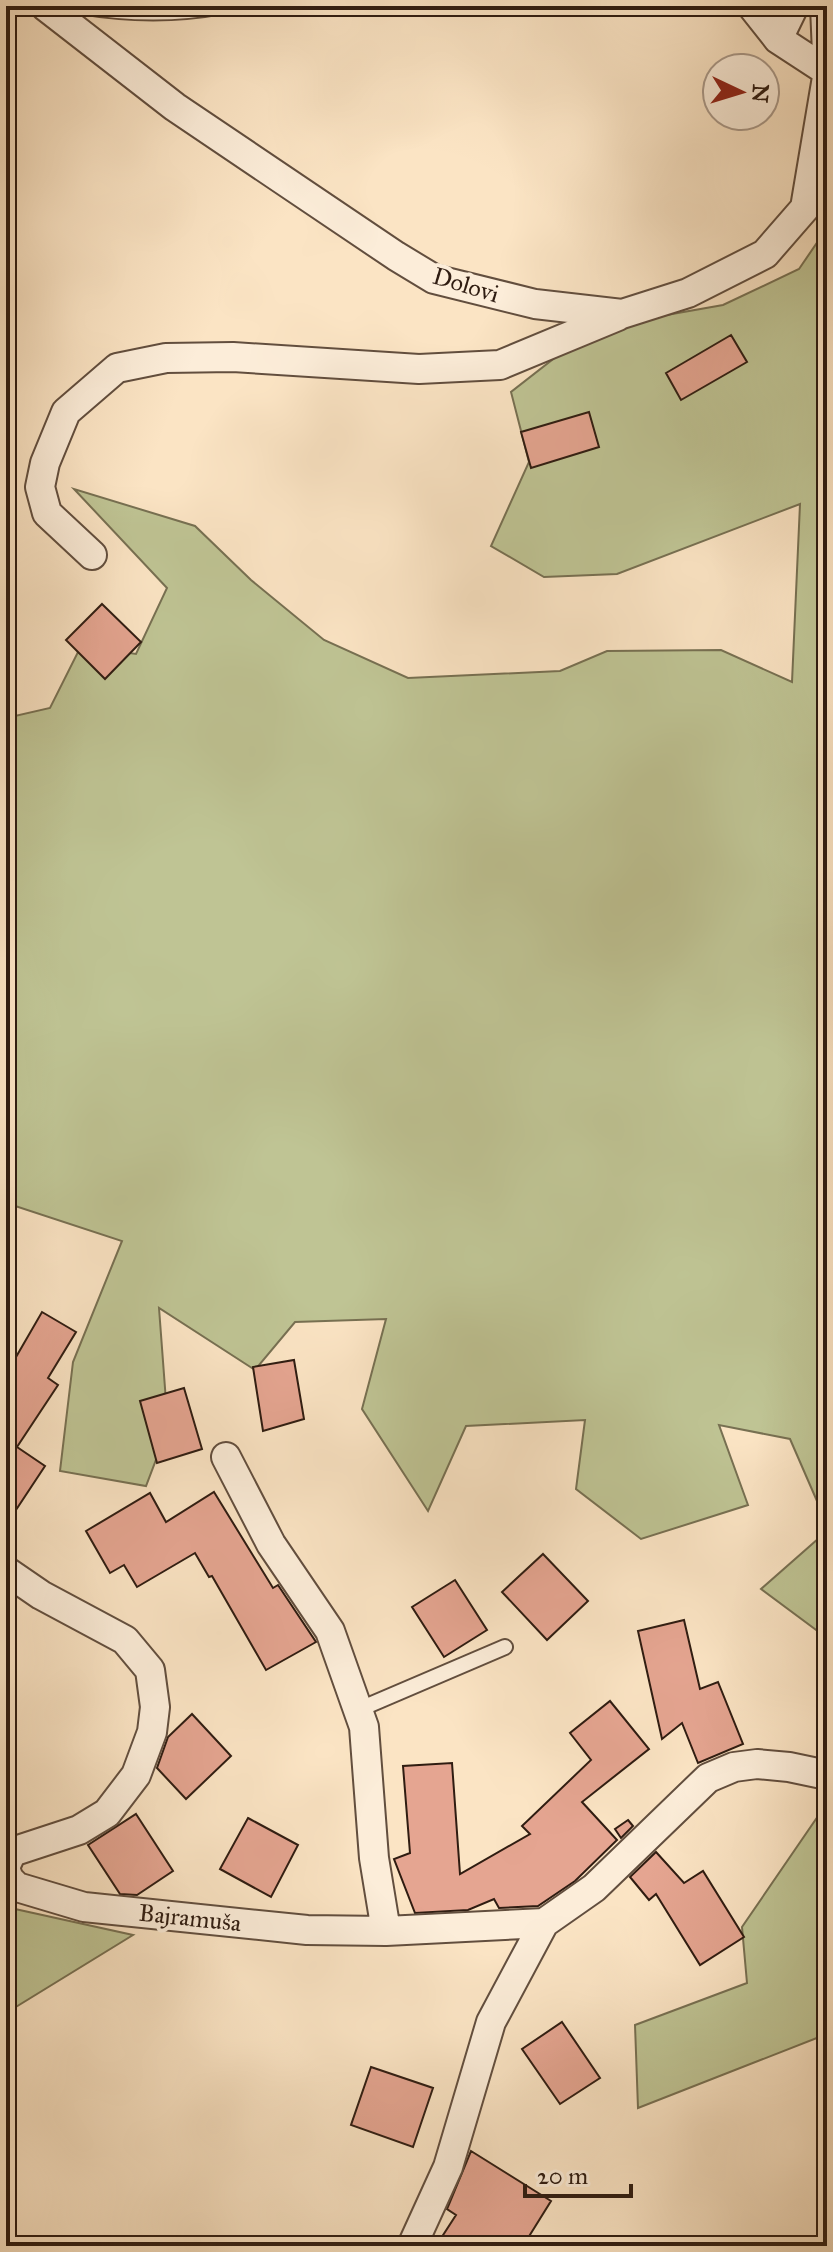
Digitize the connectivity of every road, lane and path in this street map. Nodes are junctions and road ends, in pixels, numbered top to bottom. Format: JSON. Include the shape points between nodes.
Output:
{"nodes":[{"id":1,"x":45,"y":6,"type":"edge"},
{"id":2,"x":79,"y":6,"type":"edge"},
{"id":3,"x":223,"y":6,"type":"edge"},
{"id":4,"x":752,"y":6,"type":"edge"},
{"id":5,"x":794,"y":6,"type":"edge"},
{"id":6,"x":825,"y":6,"type":"edge"},
{"id":7,"x":778,"y":39,"type":"junction"},
{"id":8,"x":827,"y":54,"type":"edge"},
{"id":9,"x":827,"y":74,"type":"edge"},
{"id":10,"x":622,"y":314,"type":"junction"},
{"id":11,"x":92,"y":555,"type":"dead end"},
{"id":12,"x":226,"y":1457,"type":"dead end"},
{"id":13,"x":6,"y":1571,"type":"edge"},
{"id":14,"x":505,"y":1647,"type":"dead end"},
{"id":15,"x":360,"y":1709,"type":"junction"},
{"id":16,"x":827,"y":1775,"type":"edge"},
{"id":17,"x":6,"y":1865,"type":"edge"},
{"id":18,"x":6,"y":1871,"type":"edge"},
{"id":19,"x":544,"y":1923,"type":"junction"},
{"id":20,"x":386,"y":1931,"type":"junction"},
{"id":21,"x":412,"y":2246,"type":"edge"}],
"edges":[{"from":1,"to":10,"type":"street","name":"Dolovi","via":[[175,107],[434,279],[535,304]]},
{"from":2,"to":3,"type":"lane","via":[[116,13]]},
{"from":4,"to":7,"type":"street"},
{"from":5,"to":7,"type":"street"},
{"from":6,"to":8,"type":"street"},
{"from":7,"to":9,"type":"street"},
{"from":9,"to":10,"type":"street","name":"Dolovi","via":[[805,208],[765,254],[688,293]]},
{"from":10,"to":11,"type":"street","via":[[500,365],[419,369],[233,357],[166,358],[117,368],[66,412],[40,487],[47,513]]},
{"from":12,"to":15,"type":"street","via":[[271,1544],[330,1631]]},
{"from":13,"to":17,"type":"street","via":[[125,1640],[150,1670],[155,1707],[136,1775],[107,1813],[79,1830],[12,1852]]},
{"from":14,"to":15,"type":"lane"},
{"from":15,"to":20,"type":"street"},
{"from":16,"to":19,"type":"street","via":[[757,1764],[708,1778],[594,1888]]},
{"from":18,"to":20,"type":"street","name":"Bajramuša","via":[[17,1887],[84,1907],[307,1930]]},
{"from":19,"to":20,"type":"street","name":"Bajramuša"},
{"from":19,"to":21,"type":"street","via":[[491,2022],[448,2167]]}]}
